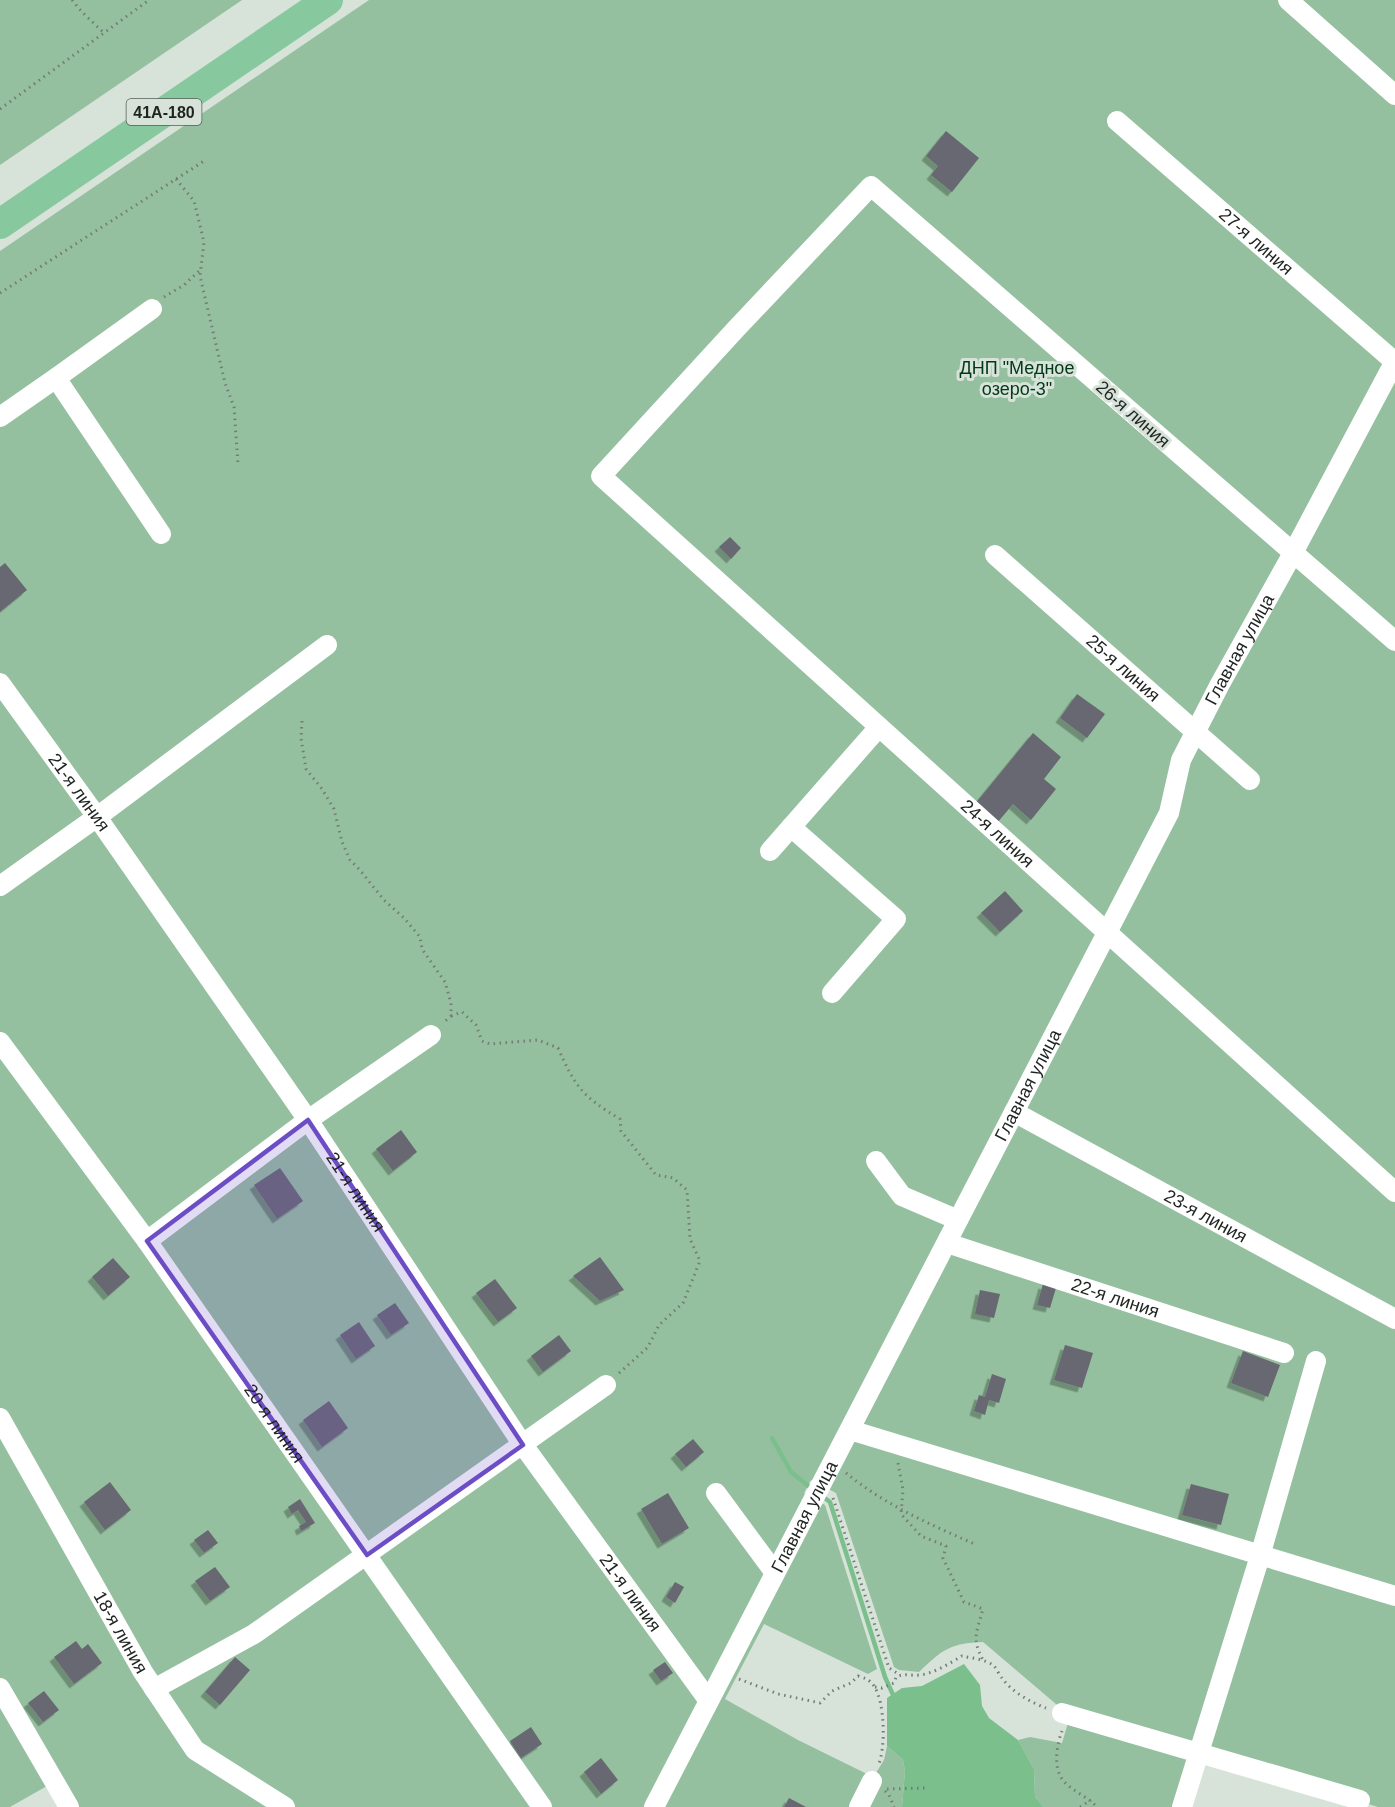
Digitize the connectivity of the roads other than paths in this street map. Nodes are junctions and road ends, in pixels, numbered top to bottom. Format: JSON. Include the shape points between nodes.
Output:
{"nodes":[{"id":1,"x":328,"y":0,"type":"edge"},
{"id":2,"x":1288,"y":0,"type":"edge"},
{"id":3,"x":1395,"y":95,"type":"edge"},
{"id":4,"x":1117,"y":121,"type":"dead end"},
{"id":5,"x":0,"y":224,"type":"edge"},
{"id":6,"x":152,"y":309,"type":"road end"},
{"id":7,"x":1395,"y":362,"type":"edge"},
{"id":8,"x":56,"y":378,"type":"junction"},
{"id":9,"x":0,"y":417,"type":"edge"},
{"id":10,"x":601,"y":476,"type":"joint"},
{"id":11,"x":162,"y":534,"type":"dead end"},
{"id":12,"x":1293,"y":553,"type":"junction"},
{"id":13,"x":995,"y":555,"type":"dead end"},
{"id":14,"x":1395,"y":641,"type":"edge"},
{"id":15,"x":327,"y":645,"type":"dead end"},
{"id":16,"x":0,"y":683,"type":"edge"},
{"id":17,"x":879,"y":727,"type":"junction"},
{"id":18,"x":1196,"y":731,"type":"junction"},
{"id":19,"x":1250,"y":780,"type":"dead end"},
{"id":20,"x":97,"y":817,"type":"junction"},
{"id":21,"x":791,"y":827,"type":"junction"},
{"id":22,"x":770,"y":851,"type":"dead end"},
{"id":23,"x":0,"y":886,"type":"edge"},
{"id":24,"x":1107,"y":934,"type":"junction"},
{"id":25,"x":832,"y":993,"type":"dead end"},
{"id":26,"x":431,"y":1035,"type":"road end"},
{"id":27,"x":0,"y":1042,"type":"edge"},
{"id":28,"x":1014,"y":1112,"type":"junction"},
{"id":29,"x":308,"y":1120,"type":"junction"},
{"id":30,"x":876,"y":1161,"type":"dead end"},
{"id":31,"x":1395,"y":1192,"type":"edge"},
{"id":32,"x":958,"y":1220,"type":"junction"},
{"id":33,"x":147,"y":1241,"type":"junction"},
{"id":34,"x":947,"y":1243,"type":"junction"},
{"id":35,"x":1395,"y":1319,"type":"edge"},
{"id":36,"x":1284,"y":1353,"type":"dead end"},
{"id":37,"x":1316,"y":1361,"type":"dead end"},
{"id":38,"x":606,"y":1385,"type":"road end"},
{"id":39,"x":0,"y":1418,"type":"edge"},
{"id":40,"x":850,"y":1430,"type":"junction"},
{"id":41,"x":523,"y":1445,"type":"junction"},
{"id":42,"x":716,"y":1493,"type":"dead end"},
{"id":43,"x":367,"y":1555,"type":"junction"},
{"id":44,"x":1260,"y":1556,"type":"junction"},
{"id":45,"x":775,"y":1573,"type":"junction"},
{"id":46,"x":1395,"y":1596,"type":"edge"},
{"id":47,"x":0,"y":1688,"type":"edge"},
{"id":48,"x":154,"y":1689,"type":"junction"},
{"id":49,"x":709,"y":1701,"type":"junction"},
{"id":50,"x":1065,"y":1714,"type":"road end"},
{"id":51,"x":1199,"y":1753,"type":"junction"},
{"id":52,"x":1360,"y":1800,"type":"dead end"},
{"id":53,"x":69,"y":1807,"type":"edge"},
{"id":54,"x":285,"y":1807,"type":"edge"},
{"id":55,"x":542,"y":1807,"type":"edge"},
{"id":56,"x":654,"y":1807,"type":"edge"},
{"id":57,"x":1182,"y":1807,"type":"edge"}],
"edges":[{"from":1,"to":5,"type":"main road","number":"41А-180"},
{"from":2,"to":3,"type":"street"},
{"from":4,"to":7,"type":"street","name":"27-я линия"},
{"from":6,"to":8,"type":"street"},
{"from":7,"to":12,"type":"street","name":"Главная улица"},
{"from":8,"to":9,"type":"street"},
{"from":8,"to":11,"type":"street"},
{"from":10,"to":12,"type":"street","name":"26-я линия","via":[[871,186]]},
{"from":10,"to":17,"type":"street","name":"24-я линия"},
{"from":12,"to":14,"type":"street","name":"26-я линия"},
{"from":12,"to":18,"type":"street","name":"Главная улица"},
{"from":13,"to":18,"type":"street","name":"25-я линия"},
{"from":15,"to":20,"type":"street"},
{"from":16,"to":20,"type":"street","name":"21-я линия"},
{"from":17,"to":21,"type":"street"},
{"from":17,"to":24,"type":"street","name":"24-я линия"},
{"from":18,"to":19,"type":"street","name":"25-я линия"},
{"from":18,"to":24,"type":"street","name":"Главная улица","via":[[1180,760],[1169,813]]},
{"from":20,"to":23,"type":"street"},
{"from":20,"to":29,"type":"street","name":"21-я линия"},
{"from":21,"to":22,"type":"street"},
{"from":21,"to":25,"type":"street","via":[[896,919]]},
{"from":24,"to":28,"type":"street","name":"Главная улица"},
{"from":24,"to":31,"type":"street","name":"24-я линия"},
{"from":26,"to":29,"type":"street"},
{"from":27,"to":33,"type":"street","name":"20-я линия"},
{"from":28,"to":32,"type":"street","name":"Главная улица"},
{"from":28,"to":35,"type":"street","name":"23-я линия"},
{"from":29,"to":33,"type":"street"},
{"from":29,"to":41,"type":"street","name":"21-я линия"},
{"from":30,"to":32,"type":"street","via":[[902,1196]]},
{"from":32,"to":34,"type":"street","name":"Главная улица"},
{"from":33,"to":43,"type":"street","name":"20-я линия"},
{"from":34,"to":36,"type":"street","name":"22-я линия"},
{"from":34,"to":40,"type":"street","name":"Главная улица"},
{"from":37,"to":44,"type":"street"},
{"from":38,"to":41,"type":"street"},
{"from":39,"to":48,"type":"street","name":"18-я линия"},
{"from":40,"to":44,"type":"street"},
{"from":40,"to":45,"type":"street","name":"Главная улица"},
{"from":41,"to":43,"type":"street"},
{"from":41,"to":49,"type":"street","name":"21-я линия"},
{"from":42,"to":45,"type":"street"},
{"from":43,"to":48,"type":"street","via":[[254,1634]]},
{"from":43,"to":55,"type":"street","name":"20-я линия"},
{"from":44,"to":46,"type":"street"},
{"from":44,"to":51,"type":"street"},
{"from":45,"to":49,"type":"street","name":"Главная улица"},
{"from":47,"to":53,"type":"street"},
{"from":48,"to":54,"type":"street","name":"18-я линия","via":[[195,1750]]},
{"from":49,"to":56,"type":"street","name":"Главная улица"},
{"from":50,"to":51,"type":"street"},
{"from":51,"to":52,"type":"street"},
{"from":51,"to":57,"type":"street"}]}
